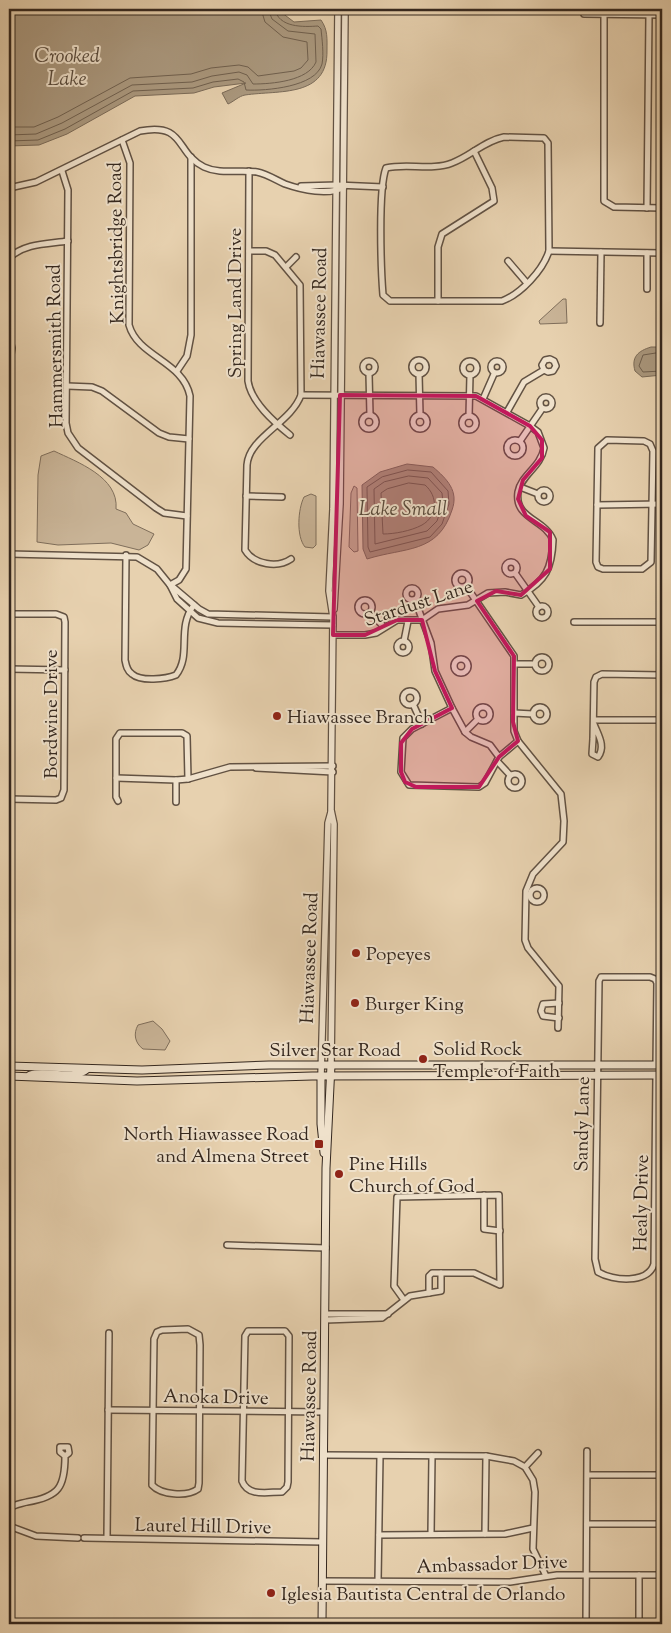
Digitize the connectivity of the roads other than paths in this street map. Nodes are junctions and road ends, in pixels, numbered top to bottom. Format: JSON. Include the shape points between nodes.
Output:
{"nodes":[{"id":1,"x":338,"y":9,"type":"edge"},
{"id":2,"x":345,"y":9,"type":"edge"},
{"id":3,"x":584,"y":14,"type":"dead end"},
{"id":4,"x":604,"y":14,"type":"junction"},
{"id":5,"x":649,"y":14,"type":"junction"},
{"id":6,"x":662,"y":15,"type":"edge"},
{"id":7,"x":338,"y":103,"type":"junction"},
{"id":8,"x":345,"y":103,"type":"junction"},
{"id":9,"x":122,"y":140,"type":"junction"},
{"id":10,"x":474,"y":151,"type":"junction"},
{"id":11,"x":191,"y":157,"type":"junction"},
{"id":12,"x":62,"y":171,"type":"junction"},
{"id":13,"x":249,"y":171,"type":"junction"},
{"id":14,"x":344,"y":187,"type":"junction"},
{"id":15,"x":383,"y":187,"type":"junction"},
{"id":16,"x":9,"y":188,"type":"edge"},
{"id":17,"x":337,"y":188,"type":"junction"},
{"id":18,"x":647,"y":208,"type":"junction"},
{"id":19,"x":662,"y":208,"type":"edge"},
{"id":20,"x":68,"y":241,"type":"junction"},
{"id":21,"x":248,"y":251,"type":"junction"},
{"id":22,"x":549,"y":251,"type":"junction"},
{"id":23,"x":601,"y":252,"type":"junction"},
{"id":24,"x":647,"y":252,"type":"junction"},
{"id":25,"x":662,"y":253,"type":"edge"},
{"id":26,"x":296,"y":257,"type":"dead end"},
{"id":27,"x":9,"y":258,"type":"edge"},
{"id":28,"x":508,"y":261,"type":"dead end"},
{"id":29,"x":286,"y":266,"type":"junction"},
{"id":30,"x":526,"y":282,"type":"junction"},
{"id":31,"x":646,"y":289,"type":"dead end"},
{"id":32,"x":438,"y":301,"type":"junction"},
{"id":33,"x":600,"y":323,"type":"dead end"},
{"id":34,"x":9,"y":337,"type":"edge"},
{"id":35,"x":9,"y":366,"type":"edge"},
{"id":36,"x":544,"y":370,"type":"dead end"},
{"id":37,"x":177,"y":371,"type":"junction"},
{"id":38,"x":369,"y":374,"type":"dead end"},
{"id":39,"x":420,"y":374,"type":"dead end"},
{"id":40,"x":494,"y":374,"type":"dead end"},
{"id":41,"x":470,"y":375,"type":"dead end"},
{"id":42,"x":67,"y":386,"type":"junction"},
{"id":43,"x":301,"y":395,"type":"junction"},
{"id":44,"x":333,"y":395,"type":"junction"},
{"id":45,"x":340,"y":395,"type":"junction"},
{"id":46,"x":370,"y":395,"type":"junction"},
{"id":47,"x":419,"y":395,"type":"junction"},
{"id":48,"x":470,"y":395,"type":"junction"},
{"id":49,"x":483,"y":399,"type":"junction"},
{"id":50,"x":542,"y":409,"type":"dead end"},
{"id":51,"x":507,"y":412,"type":"junction"},
{"id":52,"x":370,"y":415,"type":"dead end"},
{"id":53,"x":420,"y":415,"type":"dead end"},
{"id":54,"x":470,"y":416,"type":"dead end"},
{"id":55,"x":9,"y":424,"type":"edge"},
{"id":56,"x":278,"y":425,"type":"junction"},
{"id":57,"x":530,"y":426,"type":"junction"},
{"id":58,"x":290,"y":435,"type":"dead end"},
{"id":59,"x":602,"y":435,"type":"dead end"},
{"id":60,"x":189,"y":439,"type":"junction"},
{"id":61,"x":520,"y":441,"type":"dead end"},
{"id":62,"x":603,"y":442,"type":"junction"},
{"id":63,"x":520,"y":487,"type":"junction"},
{"id":64,"x":538,"y":494,"type":"dead end"},
{"id":65,"x":246,"y":496,"type":"junction"},
{"id":66,"x":282,"y":497,"type":"dead end"},
{"id":67,"x":9,"y":502,"type":"edge"},
{"id":68,"x":652,"y":504,"type":"junction"},
{"id":69,"x":662,"y":504,"type":"edge"},
{"id":70,"x":597,"y":505,"type":"junction"},
{"id":71,"x":187,"y":516,"type":"junction"},
{"id":72,"x":9,"y":554,"type":"edge"},
{"id":73,"x":126,"y":555,"type":"junction"},
{"id":74,"x":291,"y":559,"type":"dead end"},
{"id":75,"x":514,"y":573,"type":"dead end"},
{"id":76,"x":170,"y":585,"type":"junction"},
{"id":77,"x":466,"y":586,"type":"dead end"},
{"id":78,"x":527,"y":592,"type":"junction"},
{"id":79,"x":415,"y":600,"type":"dead end"},
{"id":80,"x":477,"y":601,"type":"junction"},
{"id":81,"x":194,"y":605,"type":"junction"},
{"id":82,"x":539,"y":607,"type":"dead end"},
{"id":83,"x":189,"y":612,"type":"junction"},
{"id":84,"x":370,"y":612,"type":"dead end"},
{"id":85,"x":9,"y":614,"type":"edge"},
{"id":86,"x":332,"y":617,"type":"junction"},
{"id":87,"x":422,"y":620,"type":"junction"},
{"id":88,"x":408,"y":621,"type":"junction"},
{"id":89,"x":574,"y":622,"type":"dead end"},
{"id":90,"x":662,"y":622,"type":"edge"},
{"id":91,"x":333,"y":625,"type":"junction"},
{"id":92,"x":384,"y":627,"type":"junction"},
{"id":93,"x":333,"y":635,"type":"junction"},
{"id":94,"x":404,"y":641,"type":"dead end"},
{"id":95,"x":515,"y":664,"type":"junction"},
{"id":96,"x":535,"y":664,"type":"dead end"},
{"id":97,"x":9,"y":669,"type":"edge"},
{"id":98,"x":65,"y":670,"type":"junction"},
{"id":99,"x":662,"y":675,"type":"edge"},
{"id":100,"x":413,"y":704,"type":"dead end"},
{"id":101,"x":452,"y":708,"type":"junction"},
{"id":102,"x":514,"y":713,"type":"junction"},
{"id":103,"x":533,"y":714,"type":"dead end"},
{"id":104,"x":478,"y":719,"type":"dead end"},
{"id":105,"x":662,"y":720,"type":"edge"},
{"id":106,"x":594,"y":722,"type":"junction"},
{"id":107,"x":422,"y":724,"type":"junction"},
{"id":108,"x":465,"y":732,"type":"junction"},
{"id":109,"x":518,"y":742,"type":"junction"},
{"id":110,"x":498,"y":759,"type":"junction"},
{"id":111,"x":333,"y":769,"type":"junction"},
{"id":112,"x":510,"y":776,"type":"dead end"},
{"id":113,"x":116,"y":778,"type":"junction"},
{"id":114,"x":188,"y":779,"type":"junction"},
{"id":115,"x":176,"y":780,"type":"junction"},
{"id":116,"x":9,"y":799,"type":"edge"},
{"id":117,"x":118,"y":801,"type":"dead end"},
{"id":118,"x":176,"y":802,"type":"dead end"},
{"id":119,"x":332,"y":810,"type":"junction"},
{"id":120,"x":559,"y":1003,"type":"junction"},
{"id":121,"x":558,"y":1018,"type":"junction"},
{"id":122,"x":558,"y":1028,"type":"dead end"},
{"id":123,"x":322,"y":1065,"type":"junction"},
{"id":124,"x":331,"y":1065,"type":"junction"},
{"id":125,"x":477,"y":1066,"type":"junction"},
{"id":126,"x":597,"y":1066,"type":"junction"},
{"id":127,"x":659,"y":1066,"type":"edge"},
{"id":128,"x":9,"y":1067,"type":"edge"},
{"id":129,"x":87,"y":1069,"type":"junction"},
{"id":130,"x":659,"y":1075,"type":"edge"},
{"id":131,"x":9,"y":1076,"type":"edge"},
{"id":132,"x":321,"y":1076,"type":"junction"},
{"id":133,"x":330,"y":1076,"type":"junction"},
{"id":134,"x":440,"y":1076,"type":"junction"},
{"id":135,"x":597,"y":1076,"type":"junction"},
{"id":136,"x":25,"y":1077,"type":"junction"},
{"id":137,"x":326,"y":1168,"type":"junction"},
{"id":138,"x":484,"y":1195,"type":"junction"},
{"id":139,"x":500,"y":1231,"type":"junction"},
{"id":140,"x":227,"y":1245,"type":"dead end"},
{"id":141,"x":326,"y":1248,"type":"junction"},
{"id":142,"x":441,"y":1273,"type":"junction"},
{"id":143,"x":624,"y":1278,"type":"joint"},
{"id":144,"x":429,"y":1293,"type":"junction"},
{"id":145,"x":404,"y":1300,"type":"junction"},
{"id":146,"x":325,"y":1317,"type":"junction"},
{"id":147,"x":109,"y":1333,"type":"dead end"},
{"id":148,"x":108,"y":1410,"type":"junction"},
{"id":149,"x":154,"y":1410,"type":"junction"},
{"id":150,"x":199,"y":1411,"type":"junction"},
{"id":151,"x":244,"y":1411,"type":"junction"},
{"id":152,"x":290,"y":1411,"type":"junction"},
{"id":153,"x":324,"y":1412,"type":"junction"},
{"id":154,"x":587,"y":1452,"type":"dead end"},
{"id":155,"x":538,"y":1453,"type":"dead end"},
{"id":156,"x":323,"y":1455,"type":"junction"},
{"id":157,"x":65,"y":1456,"type":"dead end"},
{"id":158,"x":380,"y":1456,"type":"junction"},
{"id":159,"x":432,"y":1456,"type":"junction"},
{"id":160,"x":486,"y":1456,"type":"junction"},
{"id":161,"x":525,"y":1468,"type":"junction"},
{"id":162,"x":588,"y":1475,"type":"junction"},
{"id":163,"x":662,"y":1476,"type":"edge"},
{"id":164,"x":9,"y":1509,"type":"edge"},
{"id":165,"x":587,"y":1524,"type":"junction"},
{"id":166,"x":662,"y":1524,"type":"edge"},
{"id":167,"x":9,"y":1526,"type":"edge"},
{"id":168,"x":533,"y":1528,"type":"junction"},
{"id":169,"x":432,"y":1534,"type":"junction"},
{"id":170,"x":485,"y":1534,"type":"junction"},
{"id":171,"x":379,"y":1535,"type":"junction"},
{"id":172,"x":107,"y":1538,"type":"junction"},
{"id":173,"x":323,"y":1542,"type":"junction"},
{"id":174,"x":587,"y":1575,"type":"junction"},
{"id":175,"x":639,"y":1575,"type":"junction"},
{"id":176,"x":662,"y":1575,"type":"edge"},
{"id":177,"x":546,"y":1576,"type":"junction"},
{"id":178,"x":322,"y":1581,"type":"junction"},
{"id":179,"x":378,"y":1581,"type":"junction"},
{"id":180,"x":322,"y":1624,"type":"edge"},
{"id":181,"x":586,"y":1624,"type":"edge"},
{"id":182,"x":639,"y":1624,"type":"edge"}],
"edges":[{"from":1,"to":7,"type":"street","name":"Hiawassee Road"},
{"from":2,"to":8,"type":"street","name":"Hiawassee Road"},
{"from":3,"to":4,"type":"street"},
{"from":4,"to":5,"type":"street"},
{"from":4,"to":18,"type":"street","via":[[604,201],[614,207]]},
{"from":5,"to":6,"type":"street"},
{"from":5,"to":18,"type":"street"},
{"from":7,"to":8,"type":"street"},
{"from":7,"to":17,"type":"street","name":"Hiawassee Road"},
{"from":8,"to":14,"type":"street","name":"Hiawassee Road"},
{"from":9,"to":11,"type":"street","via":[[140,131],[162,129],[179,140]]},
{"from":9,"to":12,"type":"street"},
{"from":9,"to":37,"type":"street","name":"Knightsbridge Road","via":[[130,163],[129,325],[137,340]]},
{"from":10,"to":15,"type":"street","via":[[441,166],[386,168]]},
{"from":10,"to":22,"type":"street","via":[[487,142],[504,137],[538,137],[548,143]]},
{"from":10,"to":32,"type":"street","via":[[492,188],[494,201],[442,234],[438,247]]},
{"from":11,"to":13,"type":"street","via":[[212,170]]},
{"from":11,"to":37,"type":"street","via":[[191,335],[187,356]]},
{"from":12,"to":16,"type":"street","via":[[36,182]]},
{"from":12,"to":20,"type":"street","name":"Hammersmith Road","via":[[68,190]]},
{"from":13,"to":17,"type":"street","via":[[298,187]]},
{"from":13,"to":21,"type":"street","name":"Spring Land Drive"},
{"from":14,"to":15,"type":"street"},
{"from":14,"to":17,"type":"street"},
{"from":14,"to":45,"type":"street","name":"Hiawassee Road"},
{"from":15,"to":32,"type":"street","via":[[382,295],[390,301]]},
{"from":17,"to":44,"type":"street","name":"Hiawassee Road"},
{"from":18,"to":19,"type":"street"},
{"from":20,"to":27,"type":"street","via":[[28,246]]},
{"from":20,"to":42,"type":"street","name":"Hammersmith Road"},
{"from":21,"to":29,"type":"street","via":[[275,255]]},
{"from":21,"to":56,"type":"street","name":"Spring Land Drive","via":[[249,389]]},
{"from":22,"to":23,"type":"street"},
{"from":22,"to":30,"type":"street","via":[[542,266]]},
{"from":23,"to":24,"type":"street"},
{"from":23,"to":33,"type":"street"},
{"from":24,"to":25,"type":"street"},
{"from":24,"to":31,"type":"street"},
{"from":26,"to":29,"type":"street"},
{"from":28,"to":30,"type":"street"},
{"from":29,"to":43,"type":"street","via":[[295,276],[302,293]]},
{"from":30,"to":32,"type":"street","via":[[514,295],[502,301]]},
{"from":34,"to":35,"type":"street","via":[[12,348]]},
{"from":36,"to":51,"type":"street","via":[[524,382]]},
{"from":37,"to":60,"type":"street","name":"Knightsbridge Road","via":[[190,396]]},
{"from":38,"to":46,"type":"street"},
{"from":39,"to":47,"type":"street"},
{"from":40,"to":49,"type":"street"},
{"from":41,"to":48,"type":"street"},
{"from":42,"to":60,"type":"street","via":[[92,387],[102,391],[159,433],[169,438]]},
{"from":42,"to":71,"type":"street","name":"Hammersmith Road","via":[[66,423],[73,443],[156,508],[164,513]]},
{"from":43,"to":44,"type":"street"},
{"from":43,"to":56,"type":"street","via":[[294,410]]},
{"from":44,"to":45,"type":"street"},
{"from":44,"to":86,"type":"street","name":"Hiawassee Road","via":[[329,592]]},
{"from":45,"to":46,"type":"street"},
{"from":45,"to":86,"type":"street","name":"Hiawassee Road","via":[[339,534]]},
{"from":46,"to":47,"type":"street"},
{"from":46,"to":52,"type":"street"},
{"from":47,"to":48,"type":"street"},
{"from":47,"to":53,"type":"street"},
{"from":48,"to":49,"type":"street"},
{"from":48,"to":54,"type":"street"},
{"from":49,"to":51,"type":"street"},
{"from":50,"to":57,"type":"street"},
{"from":51,"to":57,"type":"street"},
{"from":55,"to":67,"type":"street"},
{"from":56,"to":58,"type":"street","name":"Spring Land Drive"},
{"from":56,"to":65,"type":"street","via":[[250,453]]},
{"from":57,"to":61,"type":"street"},
{"from":57,"to":63,"type":"street","via":[[542,440],[543,452],[537,466]]},
{"from":59,"to":62,"type":"street"},
{"from":60,"to":71,"type":"street","name":"Knightsbridge Road"},
{"from":62,"to":68,"type":"street","via":[[644,441],[650,444],[653,451]]},
{"from":62,"to":70,"type":"street","via":[[598,448]]},
{"from":63,"to":64,"type":"street"},
{"from":63,"to":78,"type":"street","via":[[520,508],[526,516],[545,527],[553,540],[550,569]]},
{"from":65,"to":66,"type":"street"},
{"from":65,"to":74,"type":"street","via":[[244,543],[249,556],[266,563],[285,563]]},
{"from":68,"to":69,"type":"street"},
{"from":68,"to":70,"type":"street"},
{"from":68,"to":70,"type":"street","via":[[651,562],[642,570],[603,570],[598,567]]},
{"from":71,"to":76,"type":"street","name":"Knightsbridge Road","via":[[186,569],[179,580]]},
{"from":72,"to":73,"type":"street"},
{"from":73,"to":76,"type":"street","via":[[147,562]]},
{"from":73,"to":83,"type":"street","via":[[125,660],[131,674],[169,678],[176,675],[182,663],[184,625]]},
{"from":75,"to":78,"type":"street"},
{"from":76,"to":81,"type":"street"},
{"from":76,"to":83,"type":"street"},
{"from":77,"to":80,"type":"street"},
{"from":78,"to":80,"type":"street","name":"Stardust Lane","via":[[521,595],[496,591]]},
{"from":78,"to":82,"type":"street"},
{"from":79,"to":87,"type":"street"},
{"from":80,"to":87,"type":"street","name":"Stardust Lane","via":[[444,607]]},
{"from":80,"to":95,"type":"street","via":[[512,650]]},
{"from":81,"to":83,"type":"street"},
{"from":81,"to":86,"type":"street","via":[[208,614],[220,616]]},
{"from":83,"to":91,"type":"street","via":[[218,623]]},
{"from":84,"to":92,"type":"street"},
{"from":85,"to":98,"type":"street","name":"Bordwine Drive","via":[[56,614],[64,617]]},
{"from":86,"to":91,"type":"street","name":"Hiawassee Road"},
{"from":87,"to":88,"type":"street","name":"Stardust Lane"},
{"from":87,"to":101,"type":"street","via":[[431,644],[435,671]]},
{"from":88,"to":92,"type":"street","name":"Stardust Lane","via":[[397,620]]},
{"from":88,"to":94,"type":"street"},
{"from":89,"to":90,"type":"street"},
{"from":91,"to":93,"type":"street","name":"Hiawassee Road"},
{"from":92,"to":93,"type":"street","name":"Stardust Lane","via":[[365,635]]},
{"from":93,"to":111,"type":"street","name":"Hiawassee Road"},
{"from":95,"to":96,"type":"street"},
{"from":95,"to":102,"type":"street"},
{"from":97,"to":98,"type":"street"},
{"from":98,"to":116,"type":"street","name":"Bordwine Drive","via":[[64,790],[61,798]]},
{"from":99,"to":106,"type":"street","via":[[602,674],[596,677]]},
{"from":100,"to":107,"type":"street"},
{"from":101,"to":107,"type":"street"},
{"from":101,"to":108,"type":"street"},
{"from":102,"to":103,"type":"street"},
{"from":102,"to":109,"type":"street"},
{"from":104,"to":108,"type":"street"},
{"from":105,"to":106,"type":"street"},
{"from":106,"to":106,"type":"street","via":[[592,754],[598,757],[601,739]]},
{"from":107,"to":110,"type":"street","via":[[406,734],[401,743],[401,772],[409,785],[479,787],[485,783]]},
{"from":108,"to":110,"type":"street","via":[[490,745]]},
{"from":109,"to":110,"type":"street"},
{"from":109,"to":120,"type":"street","via":[[557,786],[563,802],[563,842],[530,878],[525,940],[559,986]]},
{"from":110,"to":112,"type":"street"},
{"from":111,"to":114,"type":"street","via":[[230,768]]},
{"from":111,"to":119,"type":"street","name":"Hiawassee Road"},
{"from":113,"to":114,"type":"street","via":[[116,739],[120,733],[127,732],[182,733],[187,736]]},
{"from":113,"to":115,"type":"street"},
{"from":113,"to":117,"type":"street"},
{"from":114,"to":115,"type":"street"},
{"from":115,"to":118,"type":"street"},
{"from":119,"to":123,"type":"street","name":"Hiawassee Road","via":[[328,823]]},
{"from":119,"to":124,"type":"street","name":"Hiawassee Road"},
{"from":120,"to":121,"type":"street"},
{"from":120,"to":121,"type":"street","via":[[543,1004],[542,1011],[543,1016]]},
{"from":121,"to":122,"type":"street"},
{"from":123,"to":124,"type":"main road","name":"Silver Star Road"},
{"from":123,"to":129,"type":"main road","name":"Silver Star Road"},
{"from":123,"to":132,"type":"street","name":"Hiawassee Road"},
{"from":124,"to":125,"type":"main road","name":"Silver Star Road"},
{"from":124,"to":133,"type":"main road","name":"Hiawassee Road"},
{"from":125,"to":126,"type":"main road","name":"Silver Star Road"},
{"from":125,"to":134,"type":"main road","via":[[471,1070],[447,1070]]},
{"from":126,"to":127,"type":"main road","name":"Silver Star Road"},
{"from":126,"to":127,"type":"street","name":"Sandy Lane","via":[[599,981],[607,975],[656,979]]},
{"from":126,"to":135,"type":"street","name":"Sandy Lane"},
{"from":128,"to":129,"type":"main road","name":"Silver Star Road"},
{"from":129,"to":136,"type":"main road","via":[[77,1074],[39,1073]]},
{"from":130,"to":135,"type":"main road","name":"Silver Star Road"},
{"from":130,"to":143,"type":"street","name":"Healy Drive","via":[[654,1264],[649,1273],[641,1277]]},
{"from":131,"to":136,"type":"main road","name":"Silver Star Road"},
{"from":132,"to":133,"type":"main road","name":"Silver Star Road"},
{"from":132,"to":136,"type":"main road","name":"Silver Star Road","via":[[137,1081]]},
{"from":132,"to":137,"type":"main road","name":"Hiawassee Road","via":[[321,1124]]},
{"from":133,"to":134,"type":"main road","name":"Silver Star Road"},
{"from":133,"to":137,"type":"main road","name":"Hiawassee Road"},
{"from":134,"to":135,"type":"main road","name":"Silver Star Road"},
{"from":135,"to":143,"type":"street","name":"Sandy Lane","via":[[596,1266],[604,1276]]},
{"from":137,"to":141,"type":"main road","name":"Hiawassee Road"},
{"from":138,"to":139,"type":"street","via":[[484,1229]]},
{"from":138,"to":139,"type":"street","via":[[500,1196]]},
{"from":138,"to":145,"type":"street","via":[[396,1198],[394,1286]]},
{"from":139,"to":142,"type":"street","via":[[500,1285],[474,1274]]},
{"from":140,"to":141,"type":"street"},
{"from":141,"to":146,"type":"main road","name":"Hiawassee Road"},
{"from":142,"to":144,"type":"street","via":[[430,1274]]},
{"from":142,"to":144,"type":"street","via":[[441,1291]]},
{"from":144,"to":145,"type":"street","via":[[414,1294]]},
{"from":145,"to":146,"type":"street","via":[[388,1314]]},
{"from":146,"to":153,"type":"main road","name":"Hiawassee Road"},
{"from":147,"to":148,"type":"street"},
{"from":148,"to":149,"type":"street","name":"Anoka Drive"},
{"from":148,"to":172,"type":"street"},
{"from":149,"to":150,"type":"street","name":"Anoka Drive"},
{"from":149,"to":150,"type":"street","via":[[154,1339],[156,1332],[175,1329],[194,1330],[199,1334]]},
{"from":149,"to":150,"type":"street","via":[[152,1485],[157,1490],[176,1493],[198,1489]]},
{"from":150,"to":151,"type":"street","name":"Anoka Drive"},
{"from":151,"to":152,"type":"street","name":"Anoka Drive"},
{"from":151,"to":152,"type":"street","via":[[242,1481],[250,1492],[282,1492],[287,1487]]},
{"from":151,"to":152,"type":"street","via":[[245,1336],[248,1331],[267,1330],[285,1331],[289,1336]]},
{"from":152,"to":153,"type":"street","name":"Anoka Drive"},
{"from":153,"to":156,"type":"main road","name":"Hiawassee Road"},
{"from":154,"to":162,"type":"street"},
{"from":155,"to":161,"type":"street"},
{"from":156,"to":158,"type":"street"},
{"from":156,"to":173,"type":"main road","name":"Hiawassee Road"},
{"from":157,"to":164,"type":"street","via":[[65,1474],[57,1491],[50,1497]]},
{"from":158,"to":159,"type":"street"},
{"from":158,"to":171,"type":"street"},
{"from":159,"to":160,"type":"street"},
{"from":159,"to":169,"type":"street"},
{"from":160,"to":161,"type":"street","via":[[514,1461]]},
{"from":160,"to":170,"type":"street"},
{"from":161,"to":168,"type":"street","via":[[533,1480],[535,1492]]},
{"from":162,"to":163,"type":"street"},
{"from":162,"to":165,"type":"street"},
{"from":165,"to":166,"type":"street"},
{"from":165,"to":174,"type":"street"},
{"from":167,"to":172,"type":"street","name":"Laurel Hill Drive","via":[[36,1536]]},
{"from":168,"to":170,"type":"street"},
{"from":168,"to":177,"type":"street","via":[[533,1549]]},
{"from":169,"to":170,"type":"street"},
{"from":169,"to":171,"type":"street"},
{"from":171,"to":179,"type":"street"},
{"from":172,"to":173,"type":"street","name":"Laurel Hill Drive"},
{"from":173,"to":178,"type":"main road","name":"Hiawassee Road"},
{"from":174,"to":175,"type":"street","name":"Ambassador Drive"},
{"from":174,"to":177,"type":"street","name":"Ambassador Drive"},
{"from":174,"to":181,"type":"street"},
{"from":175,"to":176,"type":"street","name":"Ambassador Drive"},
{"from":175,"to":182,"type":"street"},
{"from":177,"to":179,"type":"street","name":"Ambassador Drive","via":[[510,1582]]},
{"from":178,"to":179,"type":"street","name":"Ambassador Drive"},
{"from":178,"to":180,"type":"main road","name":"Hiawassee Road"}]}
